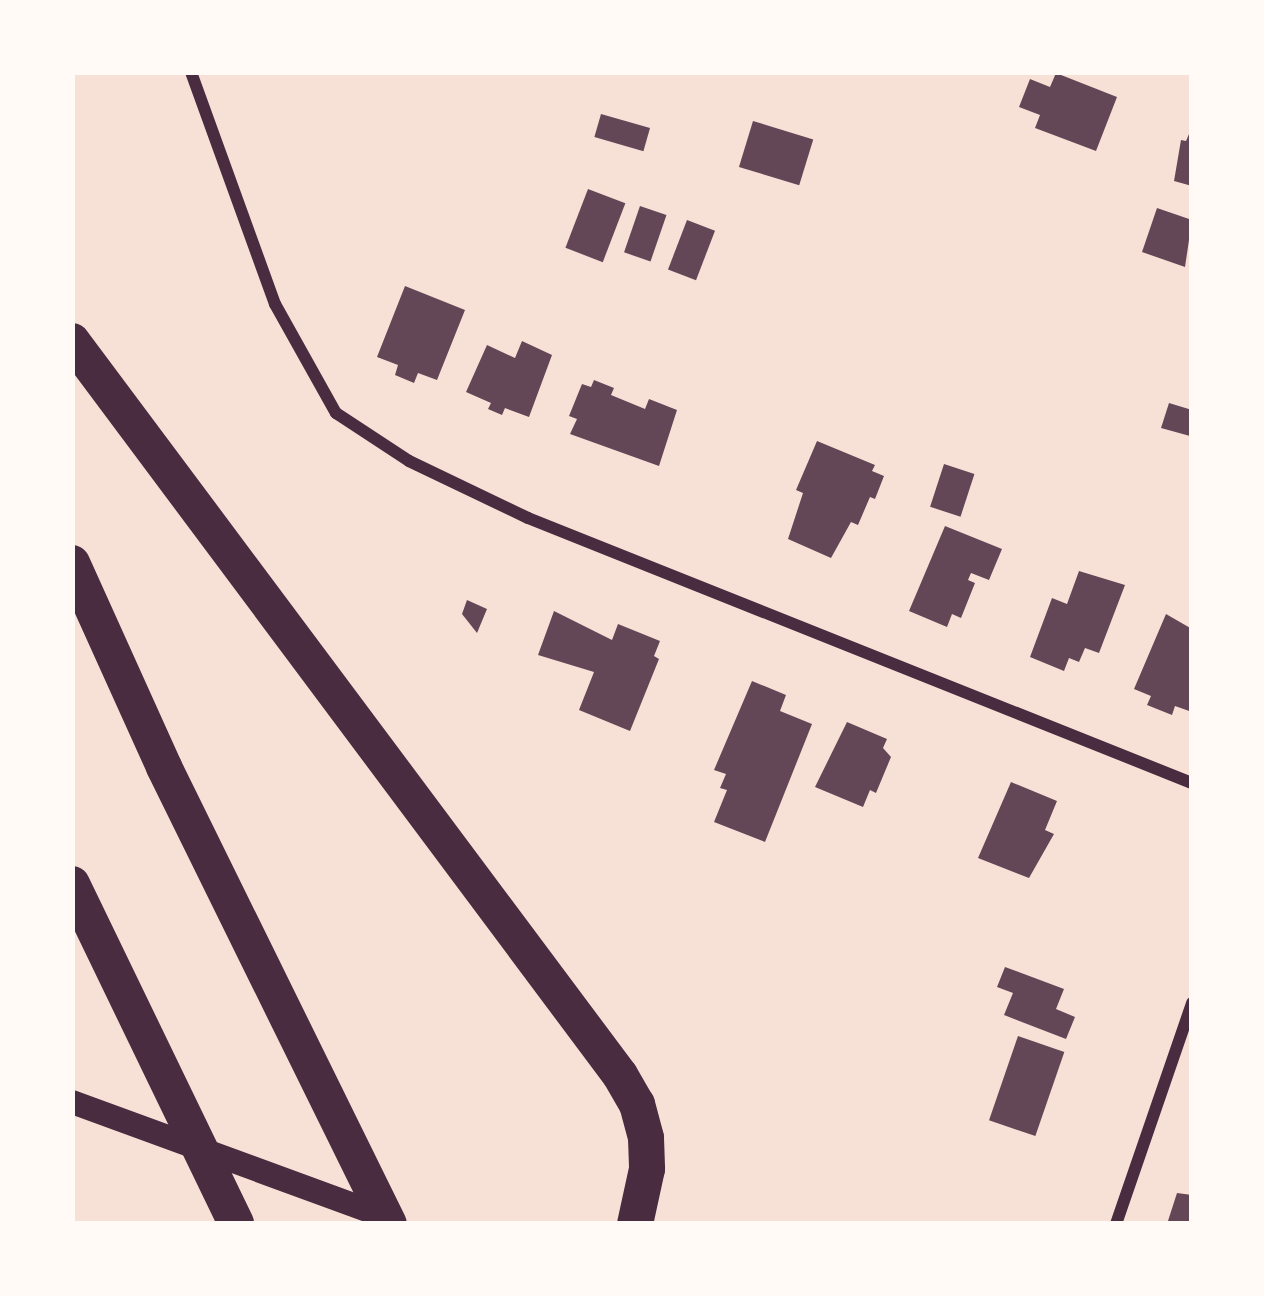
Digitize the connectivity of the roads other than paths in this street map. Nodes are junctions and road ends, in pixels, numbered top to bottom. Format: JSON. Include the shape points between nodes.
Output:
{"nodes":[{"id":1,"x":191,"y":72,"type":"edge"},
{"id":2,"x":72,"y":341,"type":"edge"},
{"id":3,"x":72,"y":563,"type":"edge"},
{"id":4,"x":1192,"y":783,"type":"edge"},
{"id":5,"x":72,"y":884,"type":"edge"},
{"id":6,"x":1192,"y":1004,"type":"edge"},
{"id":7,"x":72,"y":1102,"type":"edge"},
{"id":8,"x":236,"y":1224,"type":"edge"},
{"id":9,"x":389,"y":1224,"type":"edge"},
{"id":10,"x":406,"y":1224,"type":"edge"},
{"id":11,"x":635,"y":1224,"type":"edge"},
{"id":12,"x":1116,"y":1224,"type":"edge"}],
"edges":[{"from":1,"to":4,"type":"street","via":[[275,304],[336,413],[409,461],[528,518]]},
{"from":2,"to":11,"type":"highway","via":[[620,1075],[646,1138]]},
{"from":3,"to":9,"type":"highway"},
{"from":5,"to":8,"type":"highway"},
{"from":6,"to":12,"type":"street"},
{"from":7,"to":10,"type":"main road"}]}
